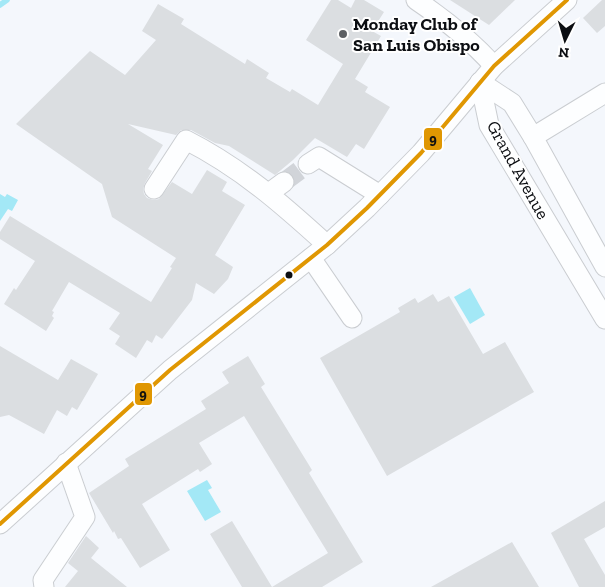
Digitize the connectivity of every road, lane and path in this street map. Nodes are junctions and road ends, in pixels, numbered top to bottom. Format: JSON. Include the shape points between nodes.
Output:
{"nodes":[{"id":1,"x":416,"y":0,"type":"edge"},
{"id":2,"x":567,"y":0,"type":"edge"},
{"id":3,"x":494,"y":66,"type":"junction"},
{"id":4,"x":480,"y":82,"type":"junction"},
{"id":5,"x":605,"y":93,"type":"edge"},
{"id":6,"x":533,"y":137,"type":"junction"},
{"id":7,"x":308,"y":164,"type":"tunnel mouth"},
{"id":8,"x":154,"y":189,"type":"dead end"},
{"id":9,"x":380,"y":195,"type":"junction"},
{"id":10,"x":327,"y":245,"type":"junction"},
{"id":11,"x":311,"y":258,"type":"junction"},
{"id":12,"x":605,"y":267,"type":"edge"},
{"id":13,"x":352,"y":318,"type":"dead end"},
{"id":14,"x":605,"y":319,"type":"edge"},
{"id":15,"x":66,"y":463,"type":"junction"},
{"id":16,"x":0,"y":524,"type":"edge"},
{"id":17,"x":44,"y":587,"type":"edge"}],
"edges":[{"from":1,"to":3,"type":"street","via":[[448,23]]},
{"from":2,"to":3,"type":"street"},
{"from":3,"to":4,"type":"street"},
{"from":4,"to":6,"type":"street","name":"Grand Avenue","via":[[512,104]]},
{"from":4,"to":9,"type":"street","via":[[421,153]]},
{"from":4,"to":14,"type":"street","name":"Grand Avenue","via":[[489,125]]},
{"from":5,"to":6,"type":"street"},
{"from":6,"to":12,"type":"street","name":"Grand Avenue"},
{"from":7,"to":9,"type":"street","via":[[319,157]]},
{"from":8,"to":10,"type":"street","via":[[186,140],[277,188]]},
{"from":9,"to":10,"type":"street"},
{"from":10,"to":11,"type":"street"},
{"from":11,"to":13,"type":"street"},
{"from":11,"to":15,"type":"street","via":[[170,370]]},
{"from":15,"to":16,"type":"street"},
{"from":15,"to":17,"type":"street","via":[[85,518],[43,580]]}]}
